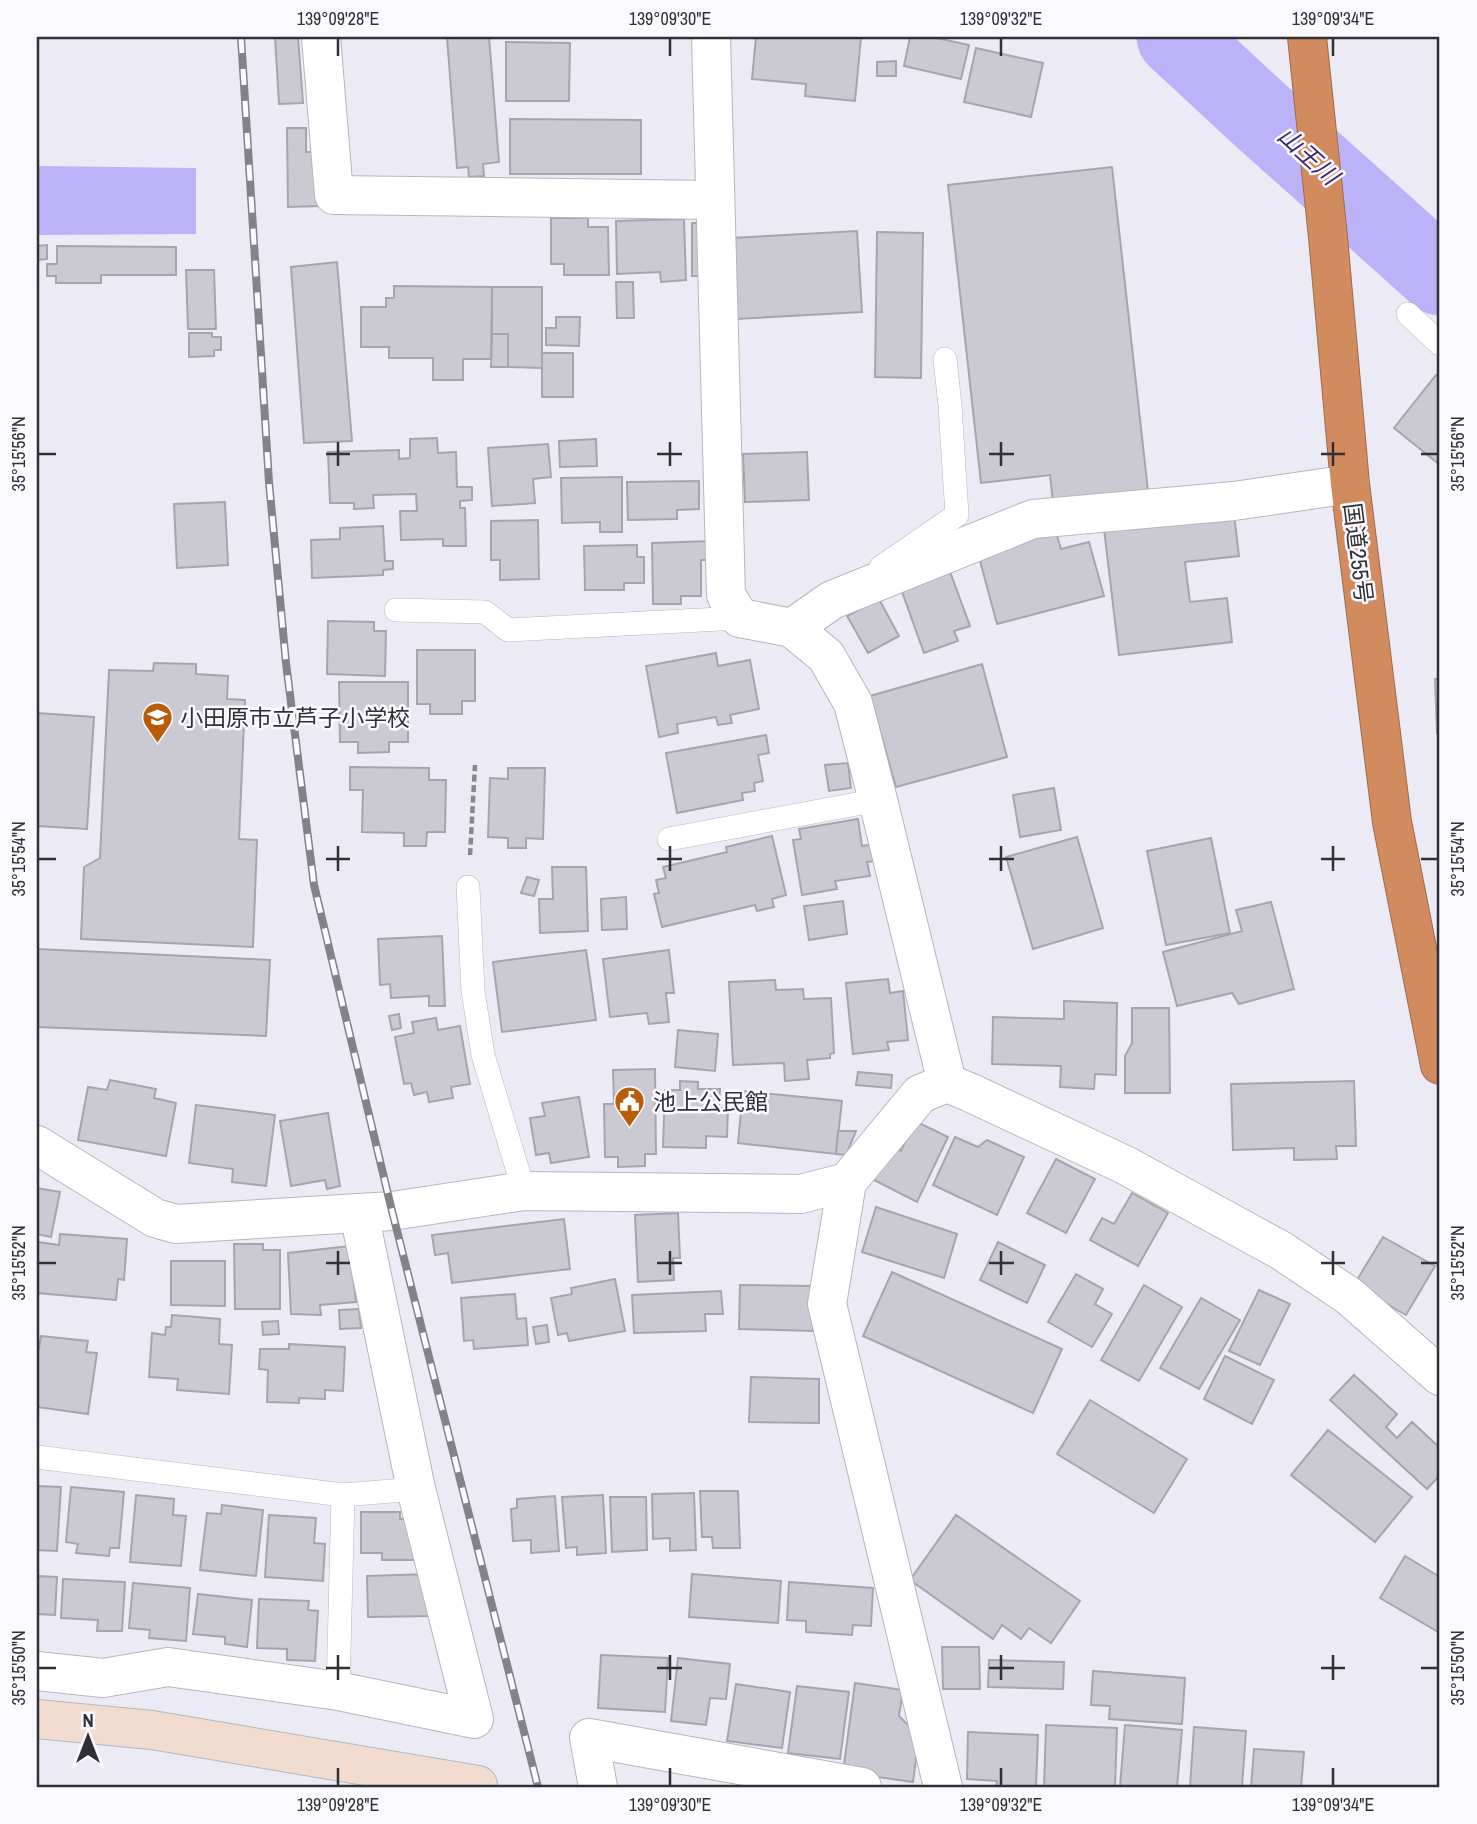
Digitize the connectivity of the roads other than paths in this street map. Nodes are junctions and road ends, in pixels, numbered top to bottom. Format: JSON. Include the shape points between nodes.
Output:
{"nodes":[{"id":1,"x":321,"y":37,"type":"edge"},
{"id":2,"x":711,"y":37,"type":"edge"},
{"id":3,"x":1308,"y":40,"type":"edge"},
{"id":4,"x":715,"y":200,"type":"junction"},
{"id":5,"x":1408,"y":314,"type":"dead end"},
{"id":6,"x":1440,"y":344,"type":"edge"},
{"id":7,"x":945,"y":359,"type":"dead end"},
{"id":8,"x":1350,"y":484,"type":"junction"},
{"id":9,"x":832,"y":600,"type":"junction"},
{"id":10,"x":396,"y":610,"type":"dead end"},
{"id":11,"x":740,"y":618,"type":"junction"},
{"id":12,"x":792,"y":628,"type":"junction"},
{"id":13,"x":878,"y":800,"type":"junction"},
{"id":14,"x":669,"y":839,"type":"dead end"},
{"id":15,"x":468,"y":887,"type":"road end"},
{"id":16,"x":1440,"y":1065,"type":"edge"},
{"id":17,"x":947,"y":1083,"type":"junction"},
{"id":18,"x":37,"y":1145,"type":"edge"},
{"id":19,"x":847,"y":1182,"type":"junction"},
{"id":20,"x":524,"y":1191,"type":"junction"},
{"id":21,"x":359,"y":1213,"type":"junction"},
{"id":22,"x":1440,"y":1376,"type":"edge"},
{"id":23,"x":37,"y":1457,"type":"edge"},
{"id":24,"x":416,"y":1489,"type":"junction"},
{"id":25,"x":343,"y":1495,"type":"junction"},
{"id":26,"x":37,"y":1671,"type":"edge"},
{"id":27,"x":338,"y":1691,"type":"junction"},
{"id":28,"x":37,"y":1719,"type":"edge"},
{"id":29,"x":478,"y":1785,"type":"dead end"},
{"id":30,"x":597,"y":1787,"type":"edge"},
{"id":31,"x":862,"y":1787,"type":"edge"},
{"id":32,"x":943,"y":1787,"type":"edge"}],
"edges":[{"from":1,"to":4,"type":"street","via":[[334,195]]},
{"from":2,"to":4,"type":"street"},
{"from":3,"to":8,"type":"highway","name":"国道255号"},
{"from":4,"to":11,"type":"street","via":[[726,595]]},
{"from":5,"to":6,"type":"lane"},
{"from":7,"to":9,"type":"lane","via":[[957,515]]},
{"from":8,"to":9,"type":"street","via":[[1234,501],[1033,519]]},
{"from":8,"to":16,"type":"highway","name":"国道255号","via":[[1391,822]]},
{"from":9,"to":12,"type":"street"},
{"from":10,"to":11,"type":"lane","via":[[485,612],[508,630]]},
{"from":11,"to":12,"type":"street"},
{"from":12,"to":13,"type":"street","via":[[826,656],[853,703]]},
{"from":13,"to":14,"type":"lane"},
{"from":13,"to":17,"type":"street"},
{"from":15,"to":20,"type":"lane","via":[[473,991],[483,1055]]},
{"from":17,"to":19,"type":"street","via":[[920,1094]]},
{"from":17,"to":22,"type":"street","via":[[1125,1165],[1282,1251],[1349,1296]]},
{"from":18,"to":21,"type":"street","via":[[155,1218],[176,1224]]},
{"from":19,"to":20,"type":"street","via":[[801,1194]]},
{"from":19,"to":32,"type":"street","via":[[827,1304]]},
{"from":20,"to":21,"type":"street"},
{"from":21,"to":24,"type":"street"},
{"from":23,"to":25,"type":"lane"},
{"from":24,"to":25,"type":"lane"},
{"from":24,"to":27,"type":"street","via":[[474,1719]]},
{"from":25,"to":27,"type":"lane"},
{"from":26,"to":27,"type":"street","via":[[103,1678],[168,1667]]},
{"from":28,"to":29,"type":"street","via":[[152,1730]]},
{"from":30,"to":31,"type":"street","via":[[589,1738]]}]}
